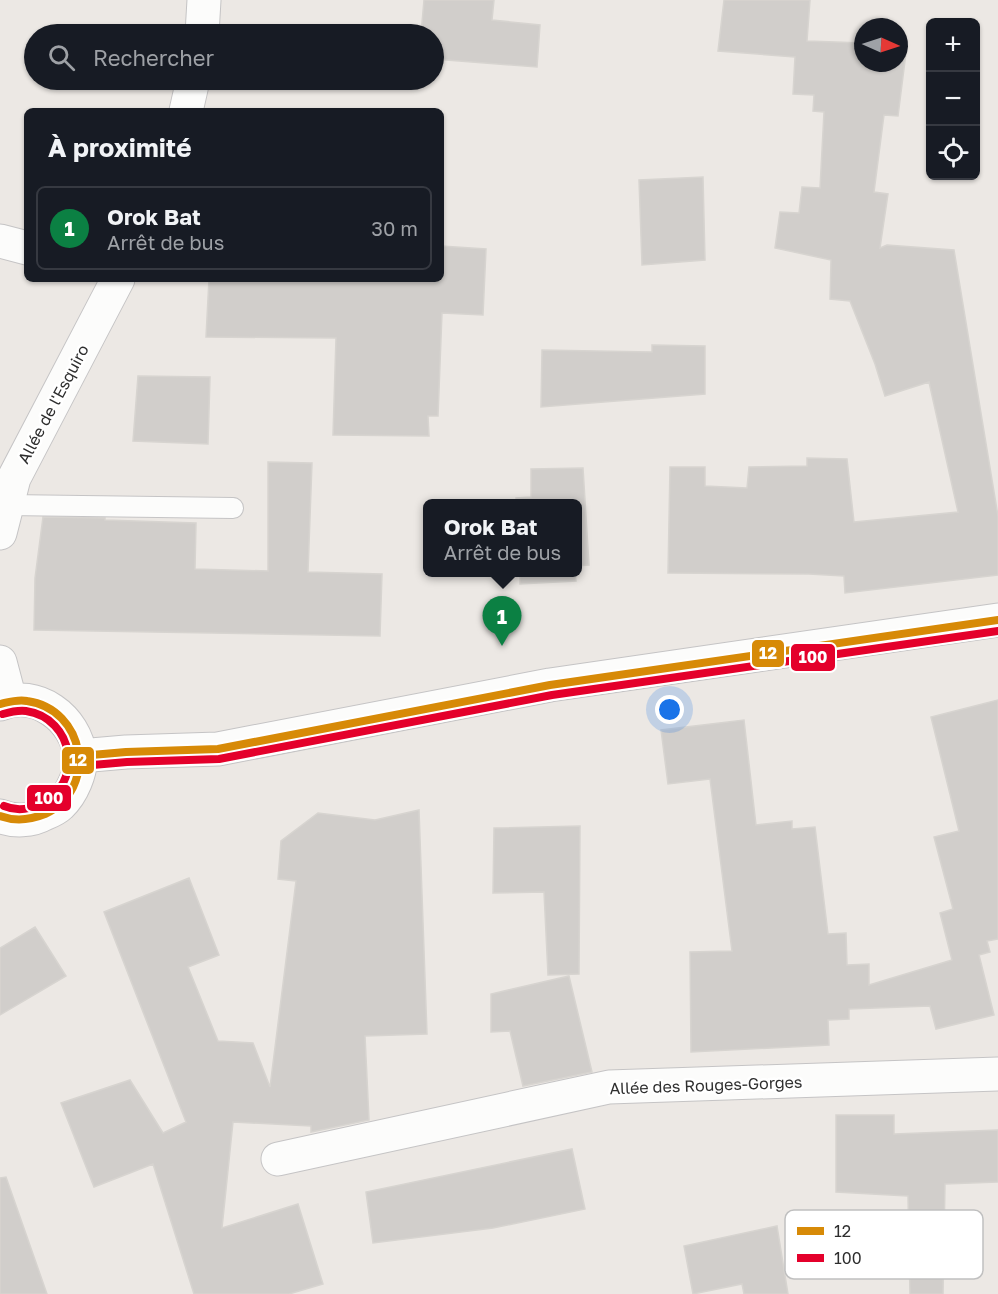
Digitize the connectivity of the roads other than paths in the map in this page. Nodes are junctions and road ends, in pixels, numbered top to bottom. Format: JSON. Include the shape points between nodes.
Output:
{"nodes":[{"id":1,"x":204,"y":0,"type":"edge"},
{"id":2,"x":202,"y":24,"type":"edge"},
{"id":3,"x":191,"y":90,"type":"edge"},
{"id":4,"x":187,"y":108,"type":"edge"},
{"id":5,"x":0,"y":241,"type":"edge"},
{"id":6,"x":24,"y":247,"type":"edge"},
{"id":7,"x":116,"y":282,"type":"edge"},
{"id":8,"x":233,"y":508,"type":"dead end"},
{"id":9,"x":4,"y":519,"type":"edge"},
{"id":10,"x":998,"y":620,"type":"edge"},
{"id":11,"x":0,"y":662,"type":"edge"},
{"id":12,"x":5,"y":702,"type":"edge"},
{"id":13,"x":80,"y":756,"type":"junction"},
{"id":14,"x":0,"y":816,"type":"edge"},
{"id":15,"x":998,"y":1074,"type":"edge"},
{"id":16,"x":278,"y":1159,"type":"dead end"}],
"edges":[{"from":1,"to":2,"type":"street"},
{"from":3,"to":4,"type":"street"},
{"from":5,"to":6,"type":"street"},
{"from":7,"to":9,"type":"street","name":"Allée de l'Esquiro","via":[[14,478]]},
{"from":8,"to":9,"type":"lane"},
{"from":10,"to":13,"type":"street","via":[[550,685],[218,749]]},
{"from":11,"to":12,"type":"street"},
{"from":12,"to":13,"type":"street","via":[[35,701],[57,712],[73,732]]},
{"from":13,"to":14,"type":"street","via":[[76,784],[60,806],[35,819]]},
{"from":15,"to":16,"type":"street","name":"Allée des Rouges-Gorges","via":[[609,1087]]}]}
